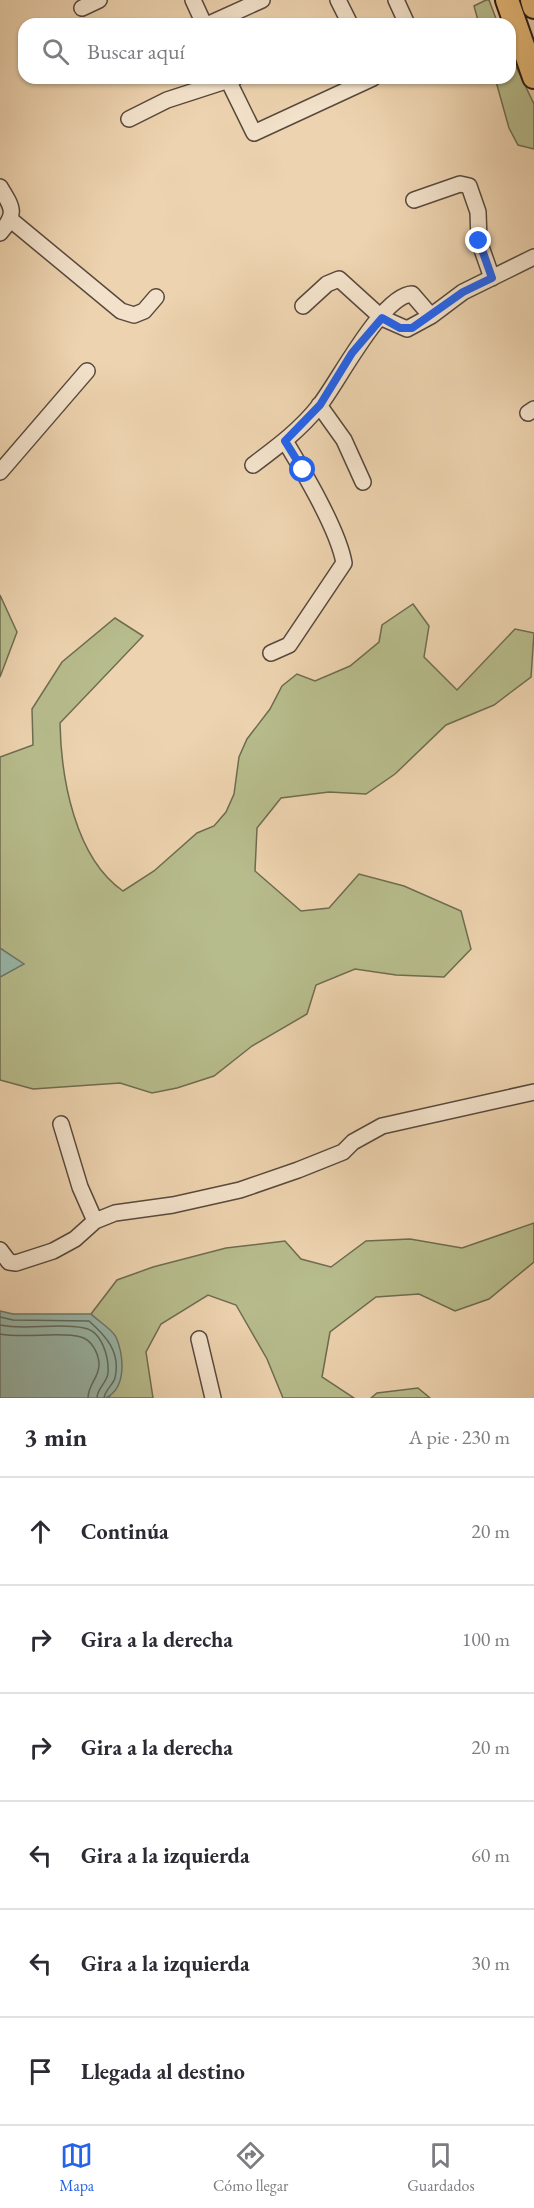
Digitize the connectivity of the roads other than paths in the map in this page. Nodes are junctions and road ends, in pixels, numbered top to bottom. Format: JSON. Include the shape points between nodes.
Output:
{"nodes":[{"id":1,"x":99,"y":0,"type":"edge"},
{"id":2,"x":193,"y":0,"type":"edge"},
{"id":3,"x":262,"y":0,"type":"edge"},
{"id":4,"x":338,"y":0,"type":"edge"},
{"id":5,"x":396,"y":0,"type":"edge"},
{"id":6,"x":507,"y":0,"type":"edge"},
{"id":7,"x":532,"y":0,"type":"edge"},
{"id":8,"x":534,"y":7,"type":"edge"},
{"id":9,"x":82,"y":8,"type":"dead end"},
{"id":10,"x":201,"y":18,"type":"edge"},
{"id":11,"x":222,"y":18,"type":"edge"},
{"id":12,"x":347,"y":18,"type":"edge"},
{"id":13,"x":404,"y":18,"type":"edge"},
{"id":14,"x":513,"y":18,"type":"edge"},
{"id":15,"x":516,"y":26,"type":"edge"},
{"id":16,"x":534,"y":78,"type":"edge"},
{"id":17,"x":215,"y":84,"type":"edge"},
{"id":18,"x":232,"y":84,"type":"edge"},
{"id":19,"x":360,"y":84,"type":"edge"},
{"id":20,"x":129,"y":119,"type":"dead end"},
{"id":21,"x":0,"y":187,"type":"edge"},
{"id":22,"x":414,"y":200,"type":"dead end"},
{"id":23,"x":11,"y":220,"type":"junction"},
{"id":24,"x":0,"y":233,"type":"edge"},
{"id":25,"x":534,"y":257,"type":"edge"},
{"id":26,"x":492,"y":278,"type":"junction"},
{"id":27,"x":156,"y":297,"type":"dead end"},
{"id":28,"x":303,"y":306,"type":"dead end"},
{"id":29,"x":431,"y":316,"type":"junction"},
{"id":30,"x":382,"y":318,"type":"junction"},
{"id":31,"x":87,"y":371,"type":"dead end"},
{"id":32,"x":320,"y":405,"type":"junction"},
{"id":33,"x":285,"y":441,"type":"junction"},
{"id":34,"x":253,"y":465,"type":"dead end"},
{"id":35,"x":0,"y":472,"type":"edge"},
{"id":36,"x":363,"y":482,"type":"dead end"},
{"id":37,"x":271,"y":653,"type":"dead end"},
{"id":38,"x":534,"y":1092,"type":"edge"},
{"id":39,"x":61,"y":1124,"type":"dead end"},
{"id":40,"x":95,"y":1221,"type":"junction"},
{"id":41,"x":0,"y":1250,"type":"edge"},
{"id":42,"x":199,"y":1339,"type":"dead end"},
{"id":43,"x":213,"y":1398,"type":"edge"}],
"edges":[{"from":1,"to":9,"type":"street"},
{"from":2,"to":10,"type":"street"},
{"from":3,"to":11,"type":"street"},
{"from":4,"to":12,"type":"street"},
{"from":5,"to":13,"type":"street"},
{"from":6,"to":14,"type":"highway"},
{"from":7,"to":8,"type":"highway"},
{"from":15,"to":16,"type":"highway"},
{"from":17,"to":20,"type":"street","via":[[166,100]]},
{"from":18,"to":19,"type":"street","via":[[254,133]]},
{"from":21,"to":23,"type":"street","via":[[12,209]]},
{"from":22,"to":26,"type":"street","via":[[460,184],[469,186],[478,212],[481,248]]},
{"from":23,"to":24,"type":"street"},
{"from":23,"to":27,"type":"street","via":[[121,311],[134,315],[144,311]]},
{"from":25,"to":26,"type":"street"},
{"from":26,"to":29,"type":"street","via":[[463,292]]},
{"from":28,"to":30,"type":"street","via":[[327,284],[339,279]]},
{"from":29,"to":30,"type":"street","via":[[406,329]]},
{"from":29,"to":30,"type":"street","via":[[417,297],[409,294]]},
{"from":30,"to":32,"type":"street","via":[[352,353]]},
{"from":31,"to":35,"type":"street"},
{"from":32,"to":33,"type":"street"},
{"from":32,"to":36,"type":"street","via":[[344,440]]},
{"from":33,"to":34,"type":"street"},
{"from":33,"to":37,"type":"street","via":[[310,484],[344,563],[289,645]]},
{"from":38,"to":40,"type":"street","via":[[382,1126],[331,1158],[240,1190],[115,1213]]},
{"from":39,"to":40,"type":"street"},
{"from":40,"to":41,"type":"street","via":[[75,1239],[53,1251],[16,1263],[9,1262]]},
{"from":42,"to":43,"type":"street"}]}
